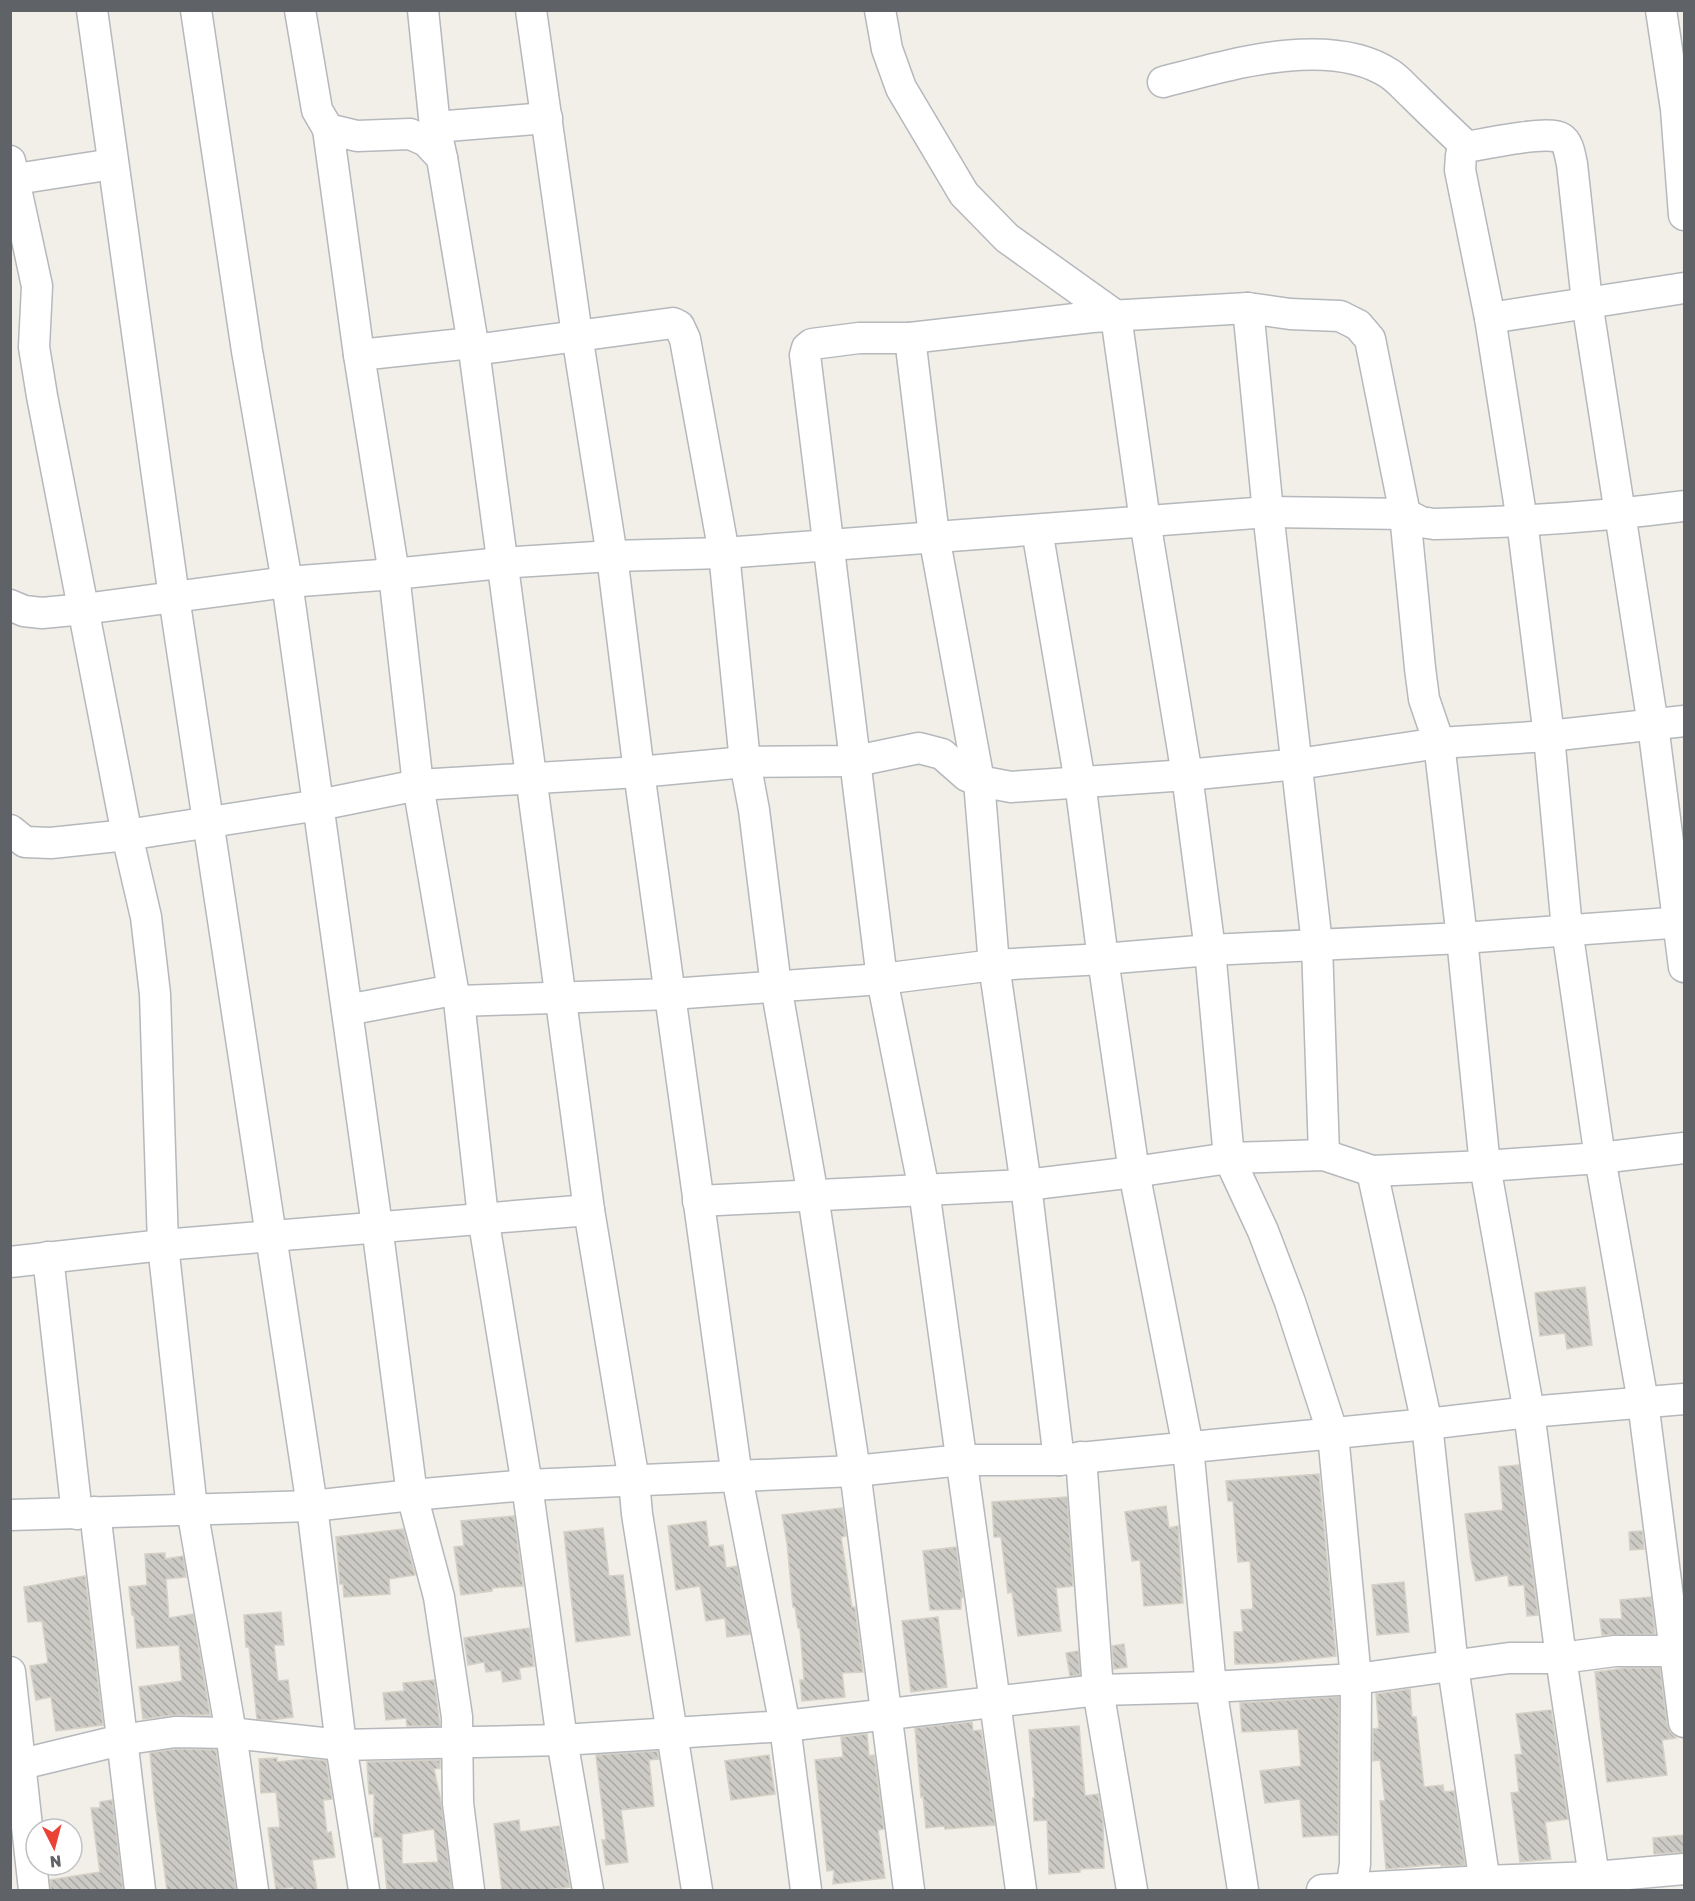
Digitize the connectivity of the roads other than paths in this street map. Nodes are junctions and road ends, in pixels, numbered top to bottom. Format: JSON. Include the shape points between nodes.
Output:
{"nodes":[{"id":1,"x":92,"y":10,"type":"edge"},
{"id":2,"x":196,"y":10,"type":"edge"},
{"id":3,"x":300,"y":10,"type":"edge"},
{"id":4,"x":423,"y":10,"type":"edge"},
{"id":5,"x":531,"y":10,"type":"edge"},
{"id":6,"x":880,"y":10,"type":"edge"},
{"id":7,"x":1661,"y":10,"type":"edge"},
{"id":8,"x":1163,"y":82,"type":"dead end"},
{"id":9,"x":547,"y":118,"type":"junction"},
{"id":10,"x":435,"y":127,"type":"junction"},
{"id":11,"x":328,"y":129,"type":"junction"},
{"id":12,"x":1467,"y":147,"type":"junction"},
{"id":13,"x":442,"y":158,"type":"junction"},
{"id":14,"x":113,"y":164,"type":"junction"},
{"id":15,"x":13,"y":170,"type":"edge"},
{"id":16,"x":1684,"y":215,"type":"edge"},
{"id":17,"x":1684,"y":288,"type":"edge"},
{"id":18,"x":1587,"y":302,"type":"junction"},
{"id":19,"x":1248,"y":308,"type":"junction"},
{"id":20,"x":1116,"y":316,"type":"junction"},
{"id":21,"x":1490,"y":318,"type":"junction"},
{"id":22,"x":577,"y":335,"type":"junction"},
{"id":23,"x":910,"y":338,"type":"junction"},
{"id":24,"x":473,"y":346,"type":"junction"},
{"id":25,"x":359,"y":355,"type":"junction"},
{"id":26,"x":1684,"y":506,"type":"edge"},
{"id":27,"x":1268,"y":512,"type":"junction"},
{"id":28,"x":1405,"y":514,"type":"junction"},
{"id":29,"x":1621,"y":514,"type":"junction"},
{"id":30,"x":1145,"y":521,"type":"junction"},
{"id":31,"x":1522,"y":521,"type":"junction"},
{"id":32,"x":1037,"y":530,"type":"junction"},
{"id":33,"x":934,"y":536,"type":"junction"},
{"id":34,"x":829,"y":544,"type":"junction"},
{"id":35,"x":724,"y":553,"type":"junction"},
{"id":36,"x":612,"y":556,"type":"junction"},
{"id":37,"x":501,"y":563,"type":"junction"},
{"id":38,"x":394,"y":574,"type":"junction"},
{"id":39,"x":287,"y":582,"type":"junction"},
{"id":40,"x":174,"y":597,"type":"junction"},
{"id":41,"x":10,"y":605,"type":"edge"},
{"id":42,"x":84,"y":609,"type":"junction"},
{"id":43,"x":1684,"y":721,"type":"edge"},
{"id":44,"x":1653,"y":725,"type":"junction"},
{"id":45,"x":1549,"y":736,"type":"junction"},
{"id":46,"x":1439,"y":744,"type":"junction"},
{"id":47,"x":856,"y":761,"type":"junction"},
{"id":48,"x":745,"y":762,"type":"junction"},
{"id":49,"x":1298,"y":764,"type":"junction"},
{"id":50,"x":639,"y":772,"type":"junction"},
{"id":51,"x":1187,"y":775,"type":"junction"},
{"id":52,"x":530,"y":777,"type":"junction"},
{"id":53,"x":979,"y":781,"type":"junction"},
{"id":54,"x":1080,"y":782,"type":"junction"},
{"id":55,"x":418,"y":785,"type":"junction"},
{"id":56,"x":319,"y":805,"type":"junction"},
{"id":57,"x":208,"y":821,"type":"junction"},
{"id":58,"x":10,"y":830,"type":"edge"},
{"id":59,"x":127,"y":835,"type":"junction"},
{"id":60,"x":1682,"y":922,"type":"edge"},
{"id":61,"x":1567,"y":929,"type":"junction"},
{"id":62,"x":1462,"y":938,"type":"junction"},
{"id":63,"x":1317,"y":944,"type":"junction"},
{"id":64,"x":1210,"y":950,"type":"junction"},
{"id":65,"x":1102,"y":959,"type":"junction"},
{"id":66,"x":994,"y":965,"type":"junction"},
{"id":67,"x":1684,"y":967,"type":"edge"},
{"id":68,"x":882,"y":979,"type":"junction"},
{"id":69,"x":776,"y":986,"type":"junction"},
{"id":70,"x":671,"y":994,"type":"junction"},
{"id":71,"x":456,"y":995,"type":"junction"},
{"id":72,"x":561,"y":998,"type":"junction"},
{"id":73,"x":347,"y":1010,"type":"junction"},
{"id":74,"x":1684,"y":1148,"type":"edge"},
{"id":75,"x":1324,"y":1155,"type":"junction"},
{"id":76,"x":1229,"y":1158,"type":"junction"},
{"id":77,"x":1600,"y":1158,"type":"junction"},
{"id":78,"x":1485,"y":1166,"type":"junction"},
{"id":79,"x":1372,"y":1171,"type":"junction"},
{"id":80,"x":1134,"y":1172,"type":"junction"},
{"id":81,"x":1026,"y":1185,"type":"junction"},
{"id":82,"x":924,"y":1190,"type":"junction"},
{"id":83,"x":813,"y":1196,"type":"junction"},
{"id":84,"x":698,"y":1201,"type":"junction"},
{"id":85,"x":589,"y":1210,"type":"junction"},
{"id":86,"x":483,"y":1217,"type":"junction"},
{"id":87,"x":378,"y":1226,"type":"junction"},
{"id":88,"x":271,"y":1237,"type":"junction"},
{"id":89,"x":163,"y":1245,"type":"junction"},
{"id":90,"x":48,"y":1257,"type":"junction"},
{"id":91,"x":10,"y":1262,"type":"edge"},
{"id":92,"x":1684,"y":1399,"type":"edge"},
{"id":93,"x":1643,"y":1402,"type":"junction"},
{"id":94,"x":1529,"y":1412,"type":"junction"},
{"id":95,"x":1427,"y":1425,"type":"junction"},
{"id":96,"x":1333,"y":1434,"type":"junction"},
{"id":97,"x":1188,"y":1447,"type":"junction"},
{"id":98,"x":1070,"y":1458,"type":"junction"},
{"id":99,"x":962,"y":1460,"type":"junction"},
{"id":100,"x":855,"y":1472,"type":"junction"},
{"id":101,"x":737,"y":1477,"type":"junction"},
{"id":102,"x":634,"y":1481,"type":"junction"},
{"id":103,"x":527,"y":1485,"type":"junction"},
{"id":104,"x":412,"y":1495,"type":"junction"},
{"id":105,"x":312,"y":1506,"type":"junction"},
{"id":106,"x":192,"y":1509,"type":"junction"},
{"id":107,"x":86,"y":1513,"type":"junction"},
{"id":108,"x":10,"y":1515,"type":"edge"},
{"id":109,"x":1680,"y":1651,"type":"edge"},
{"id":110,"x":1561,"y":1658,"type":"junction"},
{"id":111,"x":1453,"y":1667,"type":"junction"},
{"id":112,"x":10,"y":1672,"type":"edge"},
{"id":113,"x":1356,"y":1679,"type":"junction"},
{"id":114,"x":1211,"y":1687,"type":"junction"},
{"id":115,"x":1098,"y":1690,"type":"junction"},
{"id":116,"x":994,"y":1702,"type":"junction"},
{"id":117,"x":886,"y":1716,"type":"junction"},
{"id":118,"x":1684,"y":1722,"type":"edge"},
{"id":119,"x":785,"y":1726,"type":"junction"},
{"id":120,"x":231,"y":1733,"type":"junction"},
{"id":121,"x":672,"y":1734,"type":"junction"},
{"id":122,"x":121,"y":1740,"type":"junction"},
{"id":123,"x":562,"y":1740,"type":"junction"},
{"id":124,"x":456,"y":1743,"type":"junction"},
{"id":125,"x":340,"y":1745,"type":"junction"},
{"id":126,"x":16,"y":1765,"type":"edge"},
{"id":127,"x":1684,"y":1869,"type":"edge"},
{"id":128,"x":1596,"y":1884,"type":"edge"},
{"id":129,"x":1485,"y":1886,"type":"edge"},
{"id":130,"x":34,"y":1890,"type":"edge"},
{"id":131,"x":140,"y":1890,"type":"edge"},
{"id":132,"x":253,"y":1890,"type":"edge"},
{"id":133,"x":364,"y":1890,"type":"edge"},
{"id":134,"x":469,"y":1890,"type":"edge"},
{"id":135,"x":588,"y":1890,"type":"edge"},
{"id":136,"x":697,"y":1890,"type":"edge"},
{"id":137,"x":806,"y":1890,"type":"edge"},
{"id":138,"x":909,"y":1890,"type":"edge"},
{"id":139,"x":1021,"y":1890,"type":"edge"},
{"id":140,"x":1132,"y":1890,"type":"edge"},
{"id":141,"x":1243,"y":1890,"type":"edge"},
{"id":142,"x":1342,"y":1890,"type":"edge"}],
"edges":[{"from":1,"to":14,"type":"street"},
{"from":2,"to":39,"type":"street","via":[[247,351]]},
{"from":3,"to":11,"type":"street","via":[[317,110]]},
{"from":4,"to":10,"type":"street"},
{"from":5,"to":9,"type":"street"},
{"from":6,"to":20,"type":"street","via":[[887,50],[901,88],[964,194],[1007,238]]},
{"from":7,"to":16,"type":"street","via":[[1676,109]]},
{"from":8,"to":12,"type":"street","via":[[1247,60],[1307,55],[1367,63],[1391,75]]},
{"from":9,"to":10,"type":"street"},
{"from":9,"to":22,"type":"street"},
{"from":10,"to":13,"type":"street"},
{"from":11,"to":13,"type":"street","via":[[357,136],[410,134],[426,141]]},
{"from":11,"to":25,"type":"street"},
{"from":12,"to":18,"type":"street","via":[[1536,136],[1562,138],[1572,164]]},
{"from":12,"to":21,"type":"street","via":[[1461,155],[1460,170]]},
{"from":13,"to":24,"type":"street"},
{"from":14,"to":15,"type":"street"},
{"from":14,"to":40,"type":"street"},
{"from":15,"to":42,"type":"street","via":[[37,286],[34,347]]},
{"from":17,"to":18,"type":"street"},
{"from":18,"to":21,"type":"street"},
{"from":18,"to":29,"type":"street"},
{"from":19,"to":20,"type":"street"},
{"from":19,"to":27,"type":"street"},
{"from":19,"to":28,"type":"street","via":[[1340,316],[1358,325],[1370,339]]},
{"from":20,"to":23,"type":"street"},
{"from":20,"to":30,"type":"street"},
{"from":21,"to":31,"type":"street"},
{"from":22,"to":24,"type":"street"},
{"from":22,"to":35,"type":"street","via":[[673,323],[679,326],[686,339]]},
{"from":22,"to":36,"type":"street"},
{"from":23,"to":33,"type":"street"},
{"from":23,"to":34,"type":"street","via":[[859,338],[807,348],[805,363]]},
{"from":24,"to":25,"type":"street"},
{"from":24,"to":37,"type":"street"},
{"from":25,"to":38,"type":"street"},
{"from":26,"to":29,"type":"street"},
{"from":27,"to":28,"type":"street"},
{"from":27,"to":30,"type":"street"},
{"from":27,"to":49,"type":"street"},
{"from":28,"to":31,"type":"street","via":[[1434,524]]},
{"from":28,"to":46,"type":"street","via":[[1424,699]]},
{"from":29,"to":31,"type":"street"},
{"from":29,"to":44,"type":"street"},
{"from":30,"to":32,"type":"street"},
{"from":30,"to":51,"type":"street"},
{"from":31,"to":45,"type":"street"},
{"from":32,"to":33,"type":"street"},
{"from":32,"to":54,"type":"street"},
{"from":33,"to":34,"type":"street"},
{"from":33,"to":53,"type":"street"},
{"from":34,"to":35,"type":"street"},
{"from":34,"to":47,"type":"street"},
{"from":35,"to":36,"type":"street"},
{"from":35,"to":48,"type":"street"},
{"from":36,"to":37,"type":"street"},
{"from":36,"to":50,"type":"street"},
{"from":37,"to":38,"type":"street"},
{"from":37,"to":52,"type":"street"},
{"from":38,"to":39,"type":"street"},
{"from":38,"to":55,"type":"street"},
{"from":39,"to":40,"type":"street"},
{"from":39,"to":56,"type":"street"},
{"from":40,"to":42,"type":"street"},
{"from":40,"to":57,"type":"street"},
{"from":41,"to":42,"type":"street","via":[[42,612]]},
{"from":42,"to":59,"type":"street"},
{"from":43,"to":44,"type":"street"},
{"from":44,"to":45,"type":"street"},
{"from":44,"to":60,"type":"street"},
{"from":45,"to":46,"type":"street"},
{"from":45,"to":61,"type":"street"},
{"from":46,"to":49,"type":"street"},
{"from":46,"to":62,"type":"street"},
{"from":47,"to":48,"type":"street"},
{"from":47,"to":53,"type":"street","via":[[919,748],[942,754],[967,776]]},
{"from":47,"to":68,"type":"street"},
{"from":48,"to":50,"type":"street"},
{"from":48,"to":69,"type":"street"},
{"from":49,"to":51,"type":"street"},
{"from":49,"to":63,"type":"street"},
{"from":50,"to":52,"type":"street"},
{"from":50,"to":70,"type":"street"},
{"from":51,"to":54,"type":"street"},
{"from":51,"to":64,"type":"street"},
{"from":52,"to":55,"type":"street"},
{"from":52,"to":72,"type":"street"},
{"from":53,"to":54,"type":"street","via":[[1011,787]]},
{"from":53,"to":66,"type":"street"},
{"from":54,"to":65,"type":"street"},
{"from":55,"to":56,"type":"street"},
{"from":55,"to":71,"type":"street"},
{"from":56,"to":57,"type":"street"},
{"from":56,"to":73,"type":"street"},
{"from":57,"to":59,"type":"street"},
{"from":57,"to":88,"type":"street"},
{"from":58,"to":59,"type":"street","via":[[34,844]]},
{"from":59,"to":89,"type":"street","via":[[146,917],[155,994]]},
{"from":60,"to":61,"type":"street"},
{"from":60,"to":67,"type":"street"},
{"from":61,"to":62,"type":"street"},
{"from":61,"to":77,"type":"street"},
{"from":62,"to":63,"type":"street"},
{"from":62,"to":78,"type":"street"},
{"from":63,"to":64,"type":"street"},
{"from":63,"to":75,"type":"street"},
{"from":64,"to":65,"type":"street"},
{"from":64,"to":76,"type":"street"},
{"from":65,"to":66,"type":"street"},
{"from":65,"to":80,"type":"street"},
{"from":66,"to":68,"type":"street"},
{"from":66,"to":81,"type":"street"},
{"from":68,"to":69,"type":"street"},
{"from":68,"to":82,"type":"street"},
{"from":69,"to":70,"type":"street"},
{"from":69,"to":83,"type":"street"},
{"from":70,"to":72,"type":"street"},
{"from":70,"to":84,"type":"street"},
{"from":71,"to":72,"type":"street"},
{"from":71,"to":73,"type":"street"},
{"from":71,"to":86,"type":"street"},
{"from":72,"to":85,"type":"street"},
{"from":73,"to":87,"type":"street"},
{"from":74,"to":77,"type":"street"},
{"from":75,"to":76,"type":"street"},
{"from":75,"to":79,"type":"street"},
{"from":76,"to":80,"type":"street"},
{"from":76,"to":96,"type":"street","via":[[1286,1292]]},
{"from":77,"to":78,"type":"street"},
{"from":77,"to":93,"type":"street"},
{"from":78,"to":79,"type":"street"},
{"from":78,"to":94,"type":"street"},
{"from":79,"to":95,"type":"street"},
{"from":80,"to":81,"type":"street"},
{"from":80,"to":97,"type":"street"},
{"from":81,"to":82,"type":"street"},
{"from":81,"to":98,"type":"street"},
{"from":82,"to":83,"type":"street"},
{"from":82,"to":99,"type":"street"},
{"from":83,"to":84,"type":"street"},
{"from":83,"to":100,"type":"street"},
{"from":84,"to":101,"type":"street"},
{"from":85,"to":86,"type":"street"},
{"from":85,"to":102,"type":"street"},
{"from":86,"to":87,"type":"street"},
{"from":86,"to":103,"type":"street"},
{"from":87,"to":88,"type":"street"},
{"from":87,"to":104,"type":"street"},
{"from":88,"to":89,"type":"street"},
{"from":88,"to":105,"type":"street"},
{"from":89,"to":90,"type":"street"},
{"from":89,"to":106,"type":"street"},
{"from":90,"to":91,"type":"street"},
{"from":90,"to":107,"type":"street"},
{"from":92,"to":93,"type":"street"},
{"from":93,"to":94,"type":"street"},
{"from":93,"to":109,"type":"street"},
{"from":94,"to":95,"type":"street"},
{"from":94,"to":110,"type":"street"},
{"from":95,"to":96,"type":"street"},
{"from":95,"to":111,"type":"street"},
{"from":96,"to":97,"type":"street"},
{"from":96,"to":113,"type":"street"},
{"from":97,"to":98,"type":"street"},
{"from":97,"to":114,"type":"street"},
{"from":98,"to":99,"type":"street"},
{"from":98,"to":115,"type":"street"},
{"from":99,"to":100,"type":"street"},
{"from":99,"to":116,"type":"street"},
{"from":100,"to":101,"type":"street"},
{"from":100,"to":117,"type":"street"},
{"from":101,"to":102,"type":"street"},
{"from":101,"to":119,"type":"street"},
{"from":102,"to":103,"type":"street"},
{"from":102,"to":121,"type":"street"},
{"from":103,"to":104,"type":"street"},
{"from":103,"to":123,"type":"street"},
{"from":104,"to":105,"type":"street"},
{"from":104,"to":124,"type":"street","via":[[439,1598],[457,1717]]},
{"from":105,"to":106,"type":"street"},
{"from":105,"to":125,"type":"street"},
{"from":106,"to":107,"type":"street"},
{"from":106,"to":120,"type":"street"},
{"from":107,"to":108,"type":"street"},
{"from":107,"to":122,"type":"street"},
{"from":109,"to":110,"type":"street","via":[[1615,1651]]},
{"from":109,"to":118,"type":"street"},
{"from":110,"to":111,"type":"street","via":[[1509,1658]]},
{"from":110,"to":128,"type":"street"},
{"from":111,"to":113,"type":"street"},
{"from":111,"to":129,"type":"street"},
{"from":112,"to":126,"type":"street"},
{"from":113,"to":114,"type":"street"},
{"from":113,"to":142,"type":"street","via":[[1356,1864]]},
{"from":114,"to":115,"type":"street"},
{"from":114,"to":141,"type":"street"},
{"from":115,"to":116,"type":"street"},
{"from":115,"to":140,"type":"street"},
{"from":116,"to":117,"type":"street"},
{"from":116,"to":139,"type":"street"},
{"from":117,"to":119,"type":"street"},
{"from":117,"to":138,"type":"street"},
{"from":119,"to":121,"type":"street"},
{"from":119,"to":137,"type":"street"},
{"from":120,"to":122,"type":"street","via":[[175,1732]]},
{"from":120,"to":125,"type":"street"},
{"from":120,"to":132,"type":"street"},
{"from":121,"to":123,"type":"street"},
{"from":121,"to":136,"type":"street"},
{"from":122,"to":126,"type":"street"},
{"from":122,"to":131,"type":"street"},
{"from":123,"to":124,"type":"street"},
{"from":123,"to":135,"type":"street"},
{"from":124,"to":125,"type":"street"},
{"from":124,"to":134,"type":"street","via":[[458,1803]]},
{"from":125,"to":133,"type":"street"},
{"from":126,"to":130,"type":"street"},
{"from":127,"to":128,"type":"street"},
{"from":128,"to":129,"type":"street"},
{"from":129,"to":142,"type":"street"}]}
